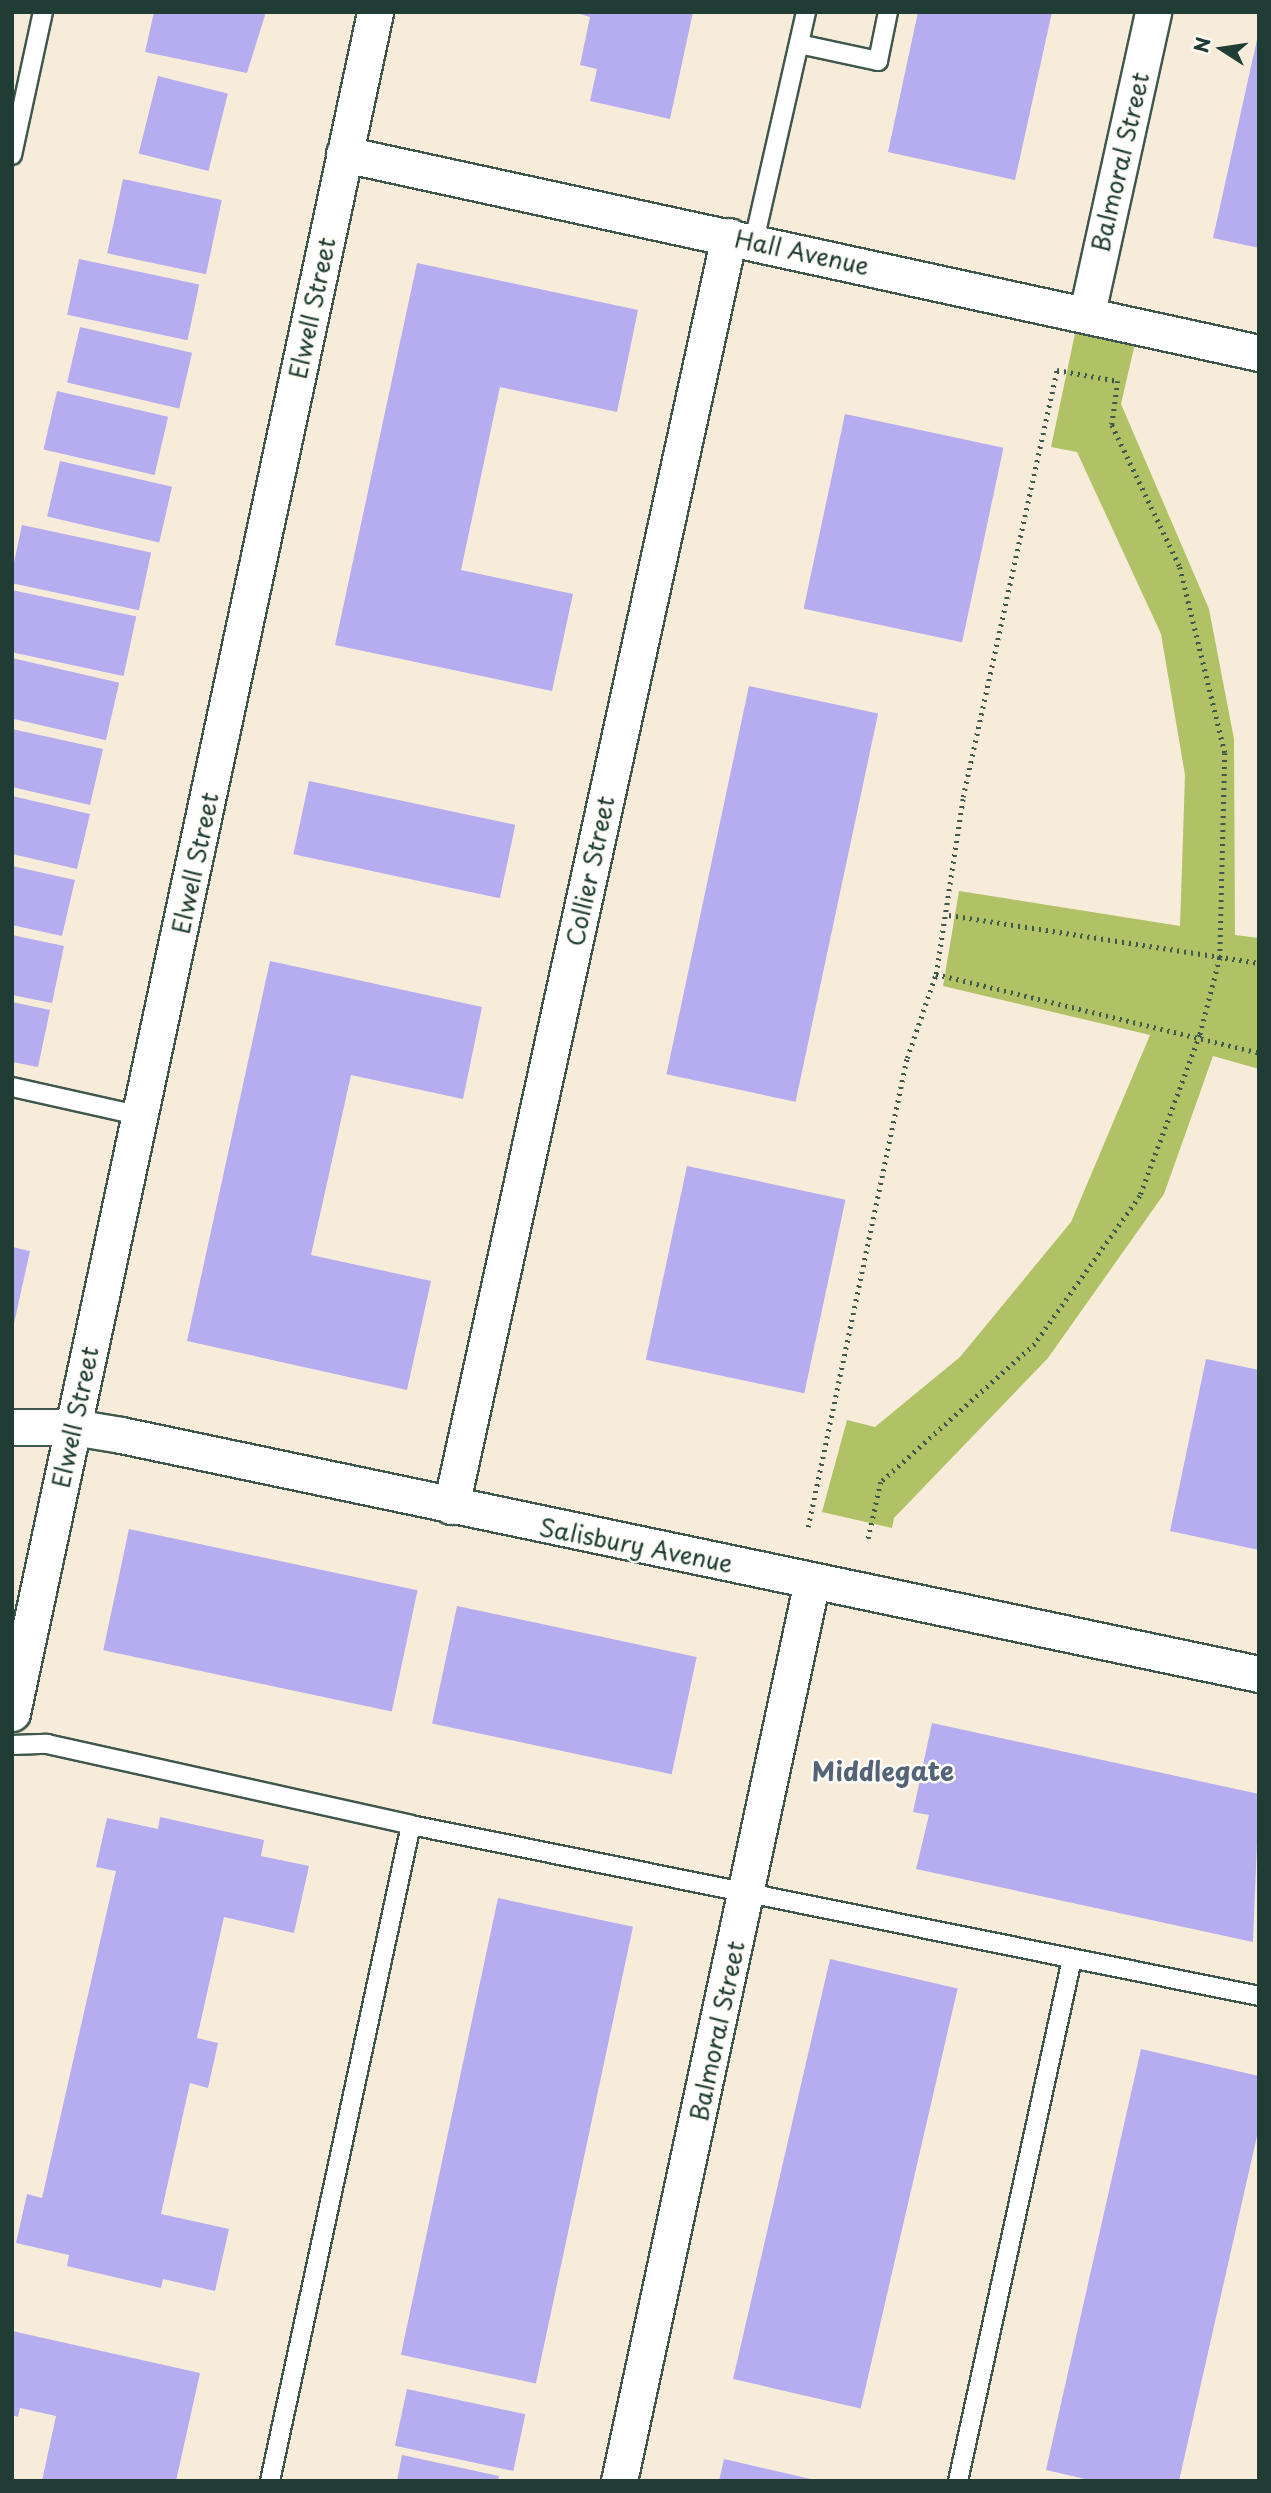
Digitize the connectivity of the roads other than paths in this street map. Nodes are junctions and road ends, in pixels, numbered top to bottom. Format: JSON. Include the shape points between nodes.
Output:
{"nodes":[{"id":1,"x":43,"y":12,"type":"edge"},
{"id":2,"x":375,"y":12,"type":"edge"},
{"id":3,"x":806,"y":12,"type":"edge"},
{"id":4,"x":888,"y":12,"type":"edge"},
{"id":5,"x":1153,"y":12,"type":"edge"},
{"id":6,"x":799,"y":44,"type":"junction"},
{"id":7,"x":344,"y":154,"type":"junction"},
{"id":8,"x":12,"y":155,"type":"edge"},
{"id":9,"x":741,"y":239,"type":"junction"},
{"id":10,"x":1087,"y":313,"type":"junction"},
{"id":11,"x":1259,"y":353,"type":"edge"},
{"id":12,"x":12,"y":1087,"type":"edge"},
{"id":13,"x":142,"y":1116,"type":"junction"},
{"id":14,"x":12,"y":1427,"type":"edge"},
{"id":15,"x":73,"y":1427,"type":"junction"},
{"id":16,"x":451,"y":1506,"type":"junction"},
{"id":17,"x":812,"y":1581,"type":"junction"},
{"id":18,"x":1259,"y":1674,"type":"edge"},
{"id":19,"x":12,"y":1713,"type":"edge"},
{"id":20,"x":12,"y":1745,"type":"edge"},
{"id":21,"x":411,"y":1825,"type":"junction"},
{"id":22,"x":748,"y":1891,"type":"junction"},
{"id":23,"x":1072,"y":1959,"type":"junction"},
{"id":24,"x":1259,"y":1996,"type":"edge"},
{"id":25,"x":270,"y":2481,"type":"edge"},
{"id":26,"x":619,"y":2481,"type":"edge"},
{"id":27,"x":958,"y":2481,"type":"edge"}],
"edges":[{"from":1,"to":8,"type":"lane"},
{"from":2,"to":7,"type":"street","name":"Elwell Street"},
{"from":3,"to":6,"type":"lane"},
{"from":4,"to":6,"type":"lane","via":[[878,61]]},
{"from":5,"to":10,"type":"street","name":"Balmoral Street"},
{"from":6,"to":9,"type":"lane"},
{"from":7,"to":9,"type":"street","name":"Hall Avenue"},
{"from":7,"to":13,"type":"street","name":"Elwell Street"},
{"from":9,"to":10,"type":"street","name":"Hall Avenue"},
{"from":9,"to":16,"type":"street","name":"Collier Street"},
{"from":10,"to":11,"type":"street","name":"Hall Avenue"},
{"from":12,"to":13,"type":"lane"},
{"from":13,"to":15,"type":"street","name":"Elwell Street"},
{"from":14,"to":15,"type":"street","name":"Salisbury Avenue"},
{"from":15,"to":16,"type":"street","name":"Salisbury Avenue"},
{"from":15,"to":19,"type":"street","name":"Elwell Street"},
{"from":16,"to":17,"type":"street","name":"Salisbury Avenue"},
{"from":17,"to":18,"type":"street","name":"Salisbury Avenue"},
{"from":17,"to":22,"type":"street","name":"Balmoral Street"},
{"from":20,"to":21,"type":"lane","via":[[47,1744]]},
{"from":21,"to":22,"type":"lane"},
{"from":21,"to":25,"type":"lane"},
{"from":22,"to":23,"type":"lane"},
{"from":22,"to":26,"type":"street","name":"Balmoral Street"},
{"from":23,"to":24,"type":"lane"},
{"from":23,"to":27,"type":"lane"}]}
